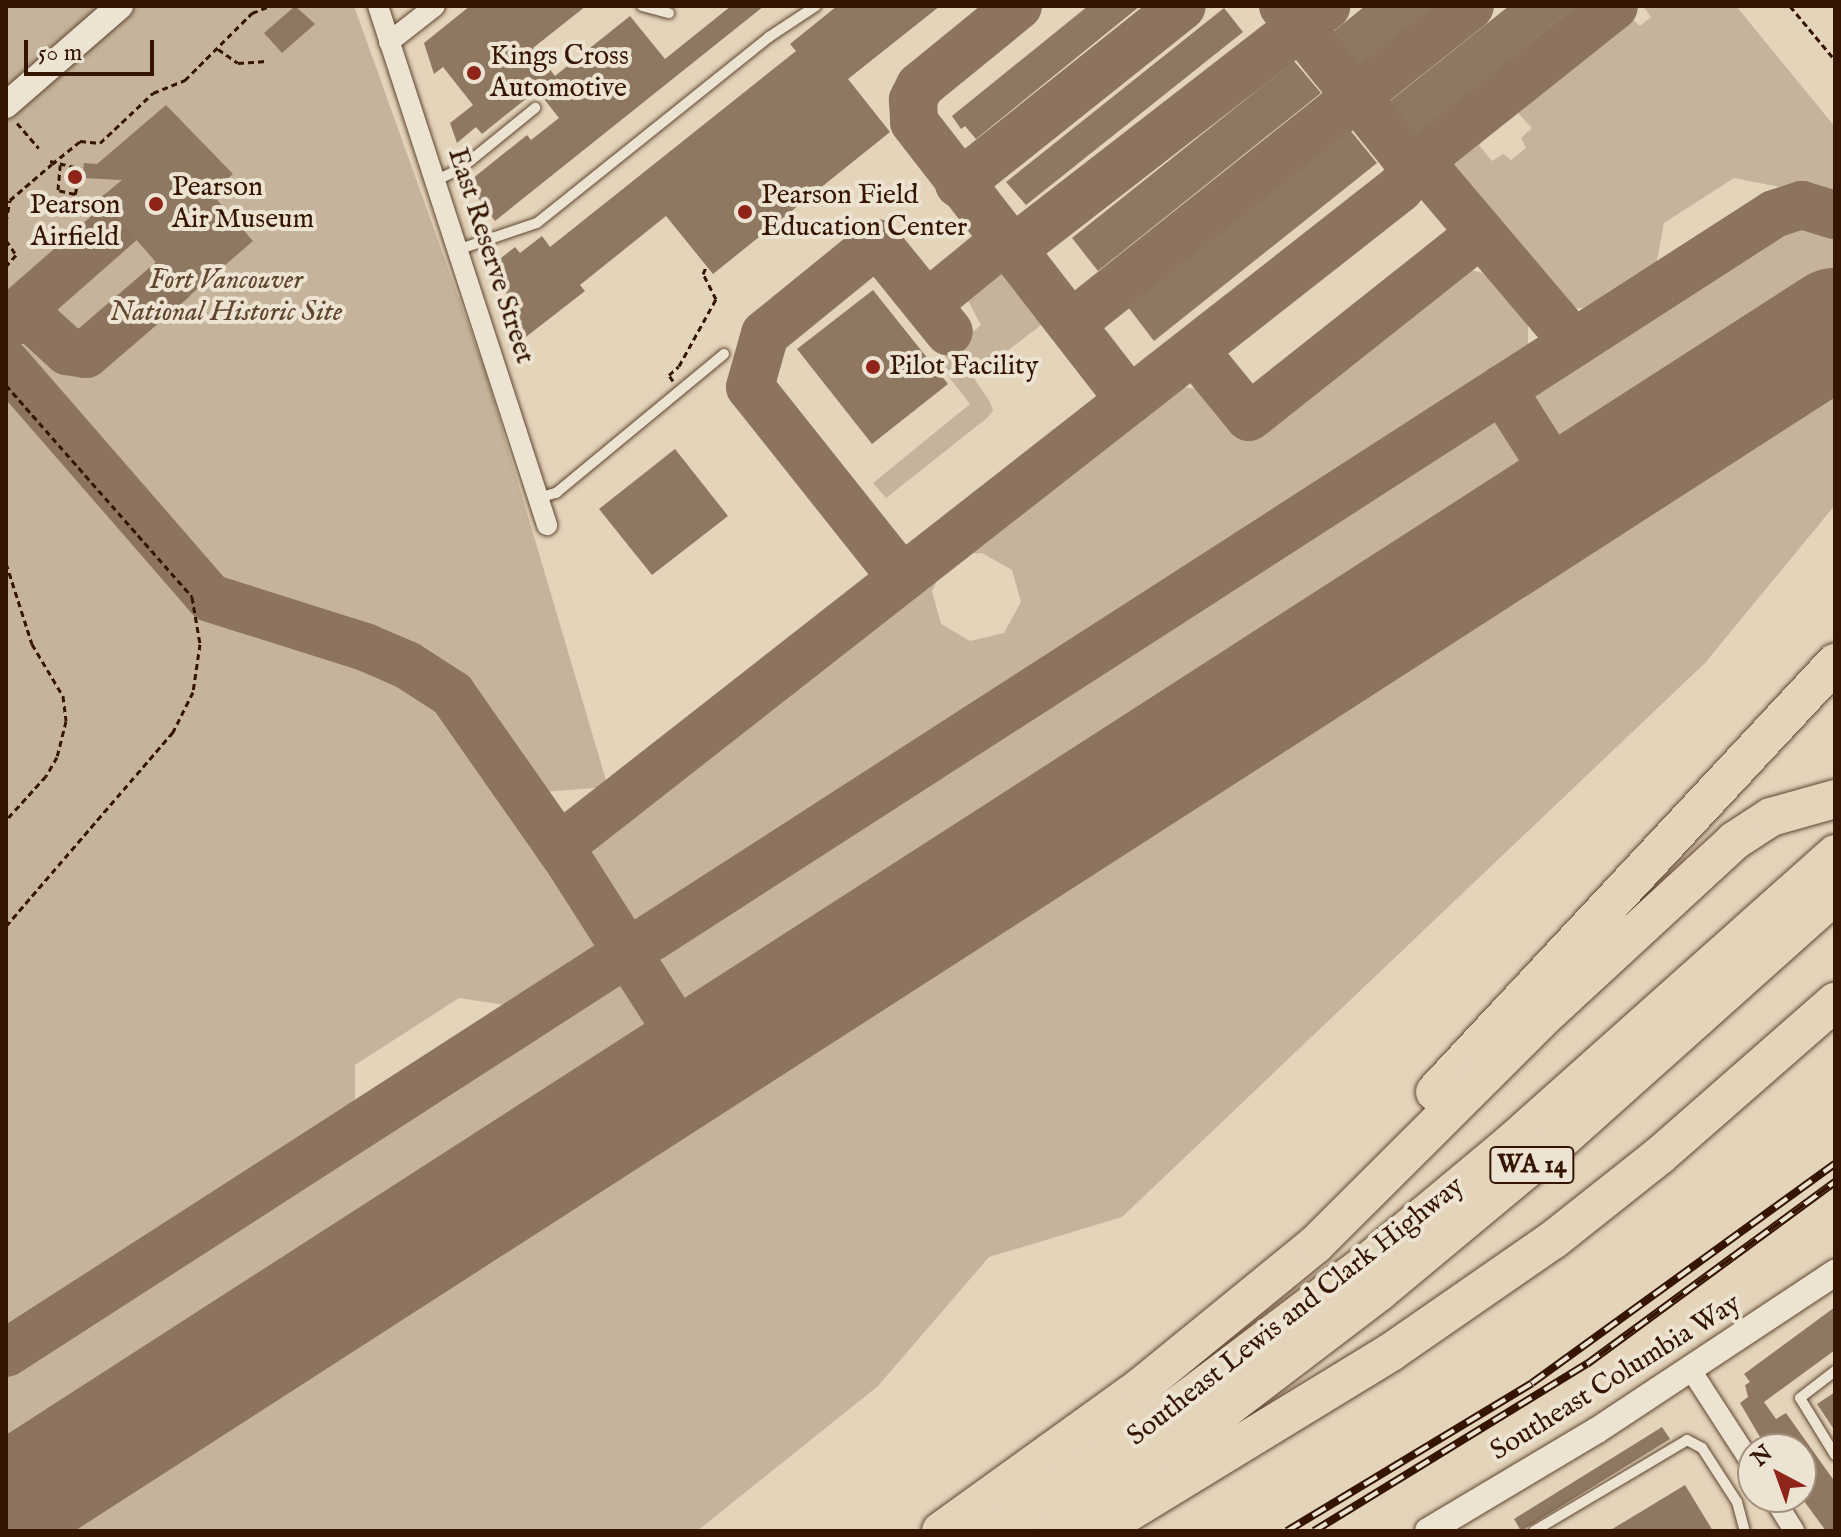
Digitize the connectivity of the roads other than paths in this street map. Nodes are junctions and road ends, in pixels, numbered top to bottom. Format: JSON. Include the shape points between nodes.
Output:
{"nodes":[{"id":1,"x":120,"y":6,"type":"edge"},
{"id":2,"x":378,"y":6,"type":"edge"},
{"id":3,"x":435,"y":6,"type":"edge"},
{"id":4,"x":642,"y":6,"type":"edge"},
{"id":5,"x":816,"y":6,"type":"edge"},
{"id":6,"x":669,"y":13,"type":"dead end"},
{"id":7,"x":389,"y":42,"type":"junction"},
{"id":8,"x":535,"y":108,"type":"dead end"},
{"id":9,"x":10,"y":113,"type":"edge"},
{"id":10,"x":437,"y":180,"type":"junction"},
{"id":11,"x":460,"y":249,"type":"junction"},
{"id":12,"x":724,"y":354,"type":"dead end"},
{"id":13,"x":538,"y":498,"type":"junction"},
{"id":14,"x":547,"y":525,"type":"dead end"},
{"id":15,"x":1835,"y":663,"type":"edge"},
{"id":16,"x":1835,"y":799,"type":"edge"},
{"id":17,"x":1831,"y":871,"type":"edge"},
{"id":18,"x":1835,"y":1002,"type":"edge"},
{"id":19,"x":1835,"y":1273,"type":"edge"},
{"id":20,"x":1208,"y":1332,"type":"junction"},
{"id":21,"x":1691,"y":1370,"type":"junction"},
{"id":22,"x":1835,"y":1371,"type":"edge"},
{"id":23,"x":1737,"y":1441,"type":"edge"},
{"id":24,"x":1835,"y":1455,"type":"edge"},
{"id":25,"x":1783,"y":1513,"type":"edge"},
{"id":26,"x":941,"y":1531,"type":"edge"},
{"id":27,"x":995,"y":1531,"type":"edge"},
{"id":28,"x":1051,"y":1531,"type":"edge"},
{"id":29,"x":1098,"y":1531,"type":"edge"},
{"id":30,"x":1428,"y":1531,"type":"edge"},
{"id":31,"x":1534,"y":1531,"type":"edge"},
{"id":32,"x":1745,"y":1531,"type":"edge"},
{"id":33,"x":1794,"y":1531,"type":"edge"}],
"edges":[{"from":1,"to":9,"type":"street"},
{"from":2,"to":7,"type":"street","name":"East Reserve Street"},
{"from":3,"to":7,"type":"street"},
{"from":4,"to":6,"type":"lane"},
{"from":5,"to":11,"type":"lane","via":[[769,37],[537,223]]},
{"from":7,"to":10,"type":"street","name":"East Reserve Street"},
{"from":8,"to":10,"type":"lane","via":[[460,169]]},
{"from":10,"to":11,"type":"street","name":"East Reserve Street"},
{"from":11,"to":13,"type":"street","name":"East Reserve Street"},
{"from":12,"to":13,"type":"lane","via":[[556,493]]},
{"from":13,"to":14,"type":"street","name":"East Reserve Street"},
{"from":15,"to":20,"type":"highway","via":[[1306,1235]]},
{"from":16,"to":20,"type":"highway","via":[[1771,817],[1734,841],[1549,1012],[1357,1207]]},
{"from":17,"to":27,"type":"highway","name":"Southeast Lewis and Clark Highway","number":"WA 14","via":[[1367,1263],[1167,1414]]},
{"from":17,"to":28,"type":"highway","name":"Southeast Lewis and Clark Highway","number":"WA 14","via":[[1553,1147],[1390,1283],[1215,1417]]},
{"from":18,"to":29,"type":"highway","via":[[1659,1156],[1529,1257],[1391,1352]]},
{"from":19,"to":21,"type":"street","name":"Southeast Columbia Way"},
{"from":20,"to":26,"type":"highway","via":[[1043,1460]]},
{"from":21,"to":23,"type":"street"},
{"from":21,"to":30,"type":"street","name":"Southeast Columbia Way"},
{"from":22,"to":24,"type":"lane","via":[[1800,1398]]},
{"from":25,"to":33,"type":"street"},
{"from":31,"to":32,"type":"lane","via":[[1687,1440],[1700,1445],[1723,1481],[1742,1513]]}]}
